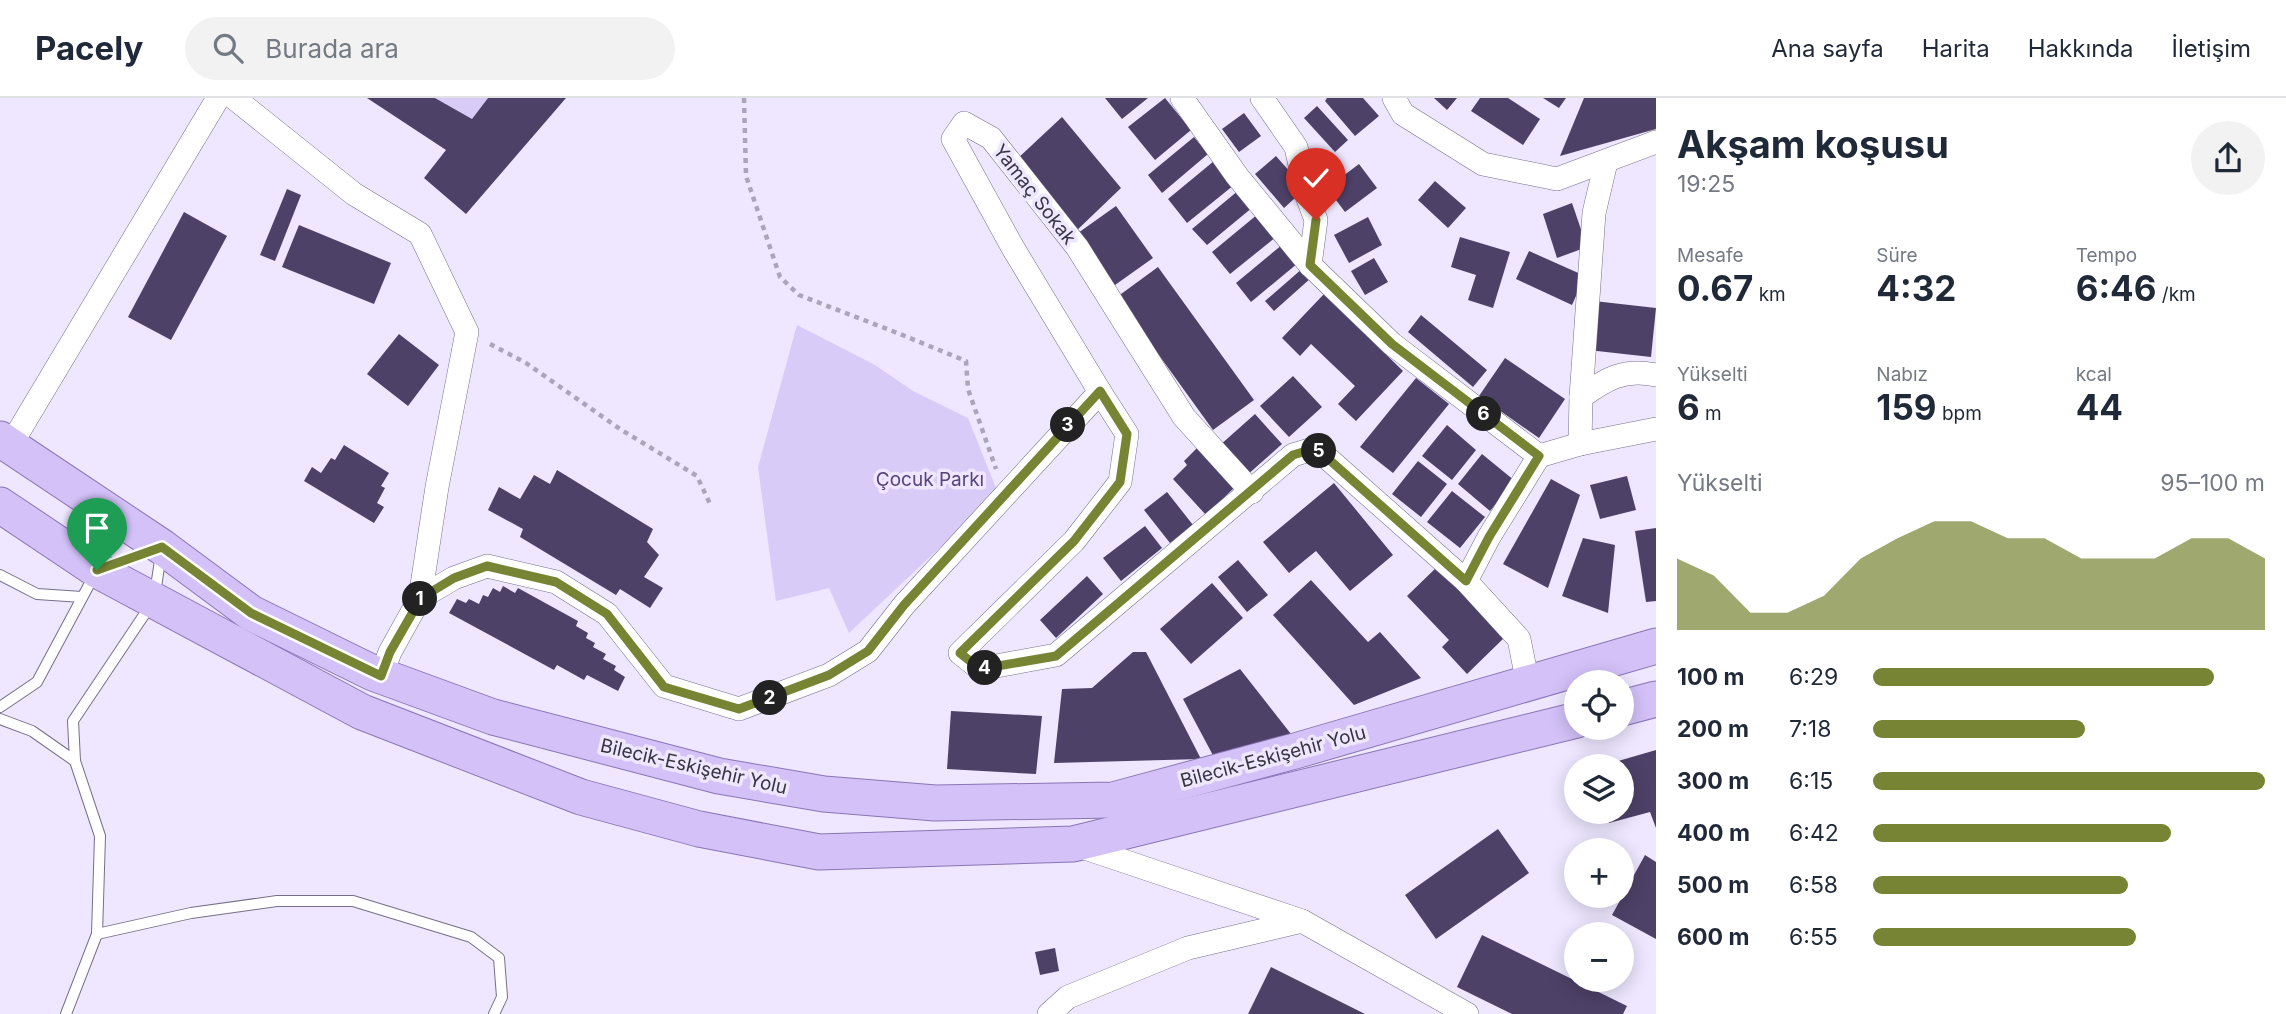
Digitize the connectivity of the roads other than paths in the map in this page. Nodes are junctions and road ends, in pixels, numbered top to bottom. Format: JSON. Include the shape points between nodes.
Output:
{"nodes":[{"id":1,"x":218,"y":98,"type":"edge"},
{"id":2,"x":234,"y":98,"type":"edge"},
{"id":3,"x":1182,"y":98,"type":"edge"},
{"id":4,"x":1262,"y":98,"type":"edge"},
{"id":5,"x":1394,"y":98,"type":"edge"},
{"id":6,"x":1656,"y":142,"type":"edge"},
{"id":7,"x":1606,"y":162,"type":"junction"},
{"id":8,"x":1310,"y":265,"type":"junction"},
{"id":9,"x":1656,"y":375,"type":"edge"},
{"id":10,"x":1100,"y":391,"type":"junction"},
{"id":11,"x":1581,"y":397,"type":"junction"},
{"id":12,"x":1656,"y":429,"type":"edge"},
{"id":13,"x":5,"y":442,"type":"edge"},
{"id":14,"x":1580,"y":444,"type":"junction"},
{"id":15,"x":1539,"y":456,"type":"junction"},
{"id":16,"x":1252,"y":492,"type":"junction"},
{"id":17,"x":0,"y":505,"type":"edge"},
{"id":18,"x":162,"y":547,"type":"junction"},
{"id":19,"x":0,"y":575,"type":"edge"},
{"id":20,"x":1466,"y":581,"type":"junction"},
{"id":21,"x":90,"y":583,"type":"junction"},
{"id":22,"x":421,"y":598,"type":"junction"},
{"id":23,"x":154,"y":600,"type":"junction"},
{"id":24,"x":1656,"y":646,"type":"edge"},
{"id":25,"x":381,"y":676,"type":"junction"},
{"id":26,"x":1528,"y":684,"type":"junction"},
{"id":27,"x":1656,"y":699,"type":"edge"},
{"id":28,"x":1634,"y":705,"type":"edge"},
{"id":29,"x":0,"y":707,"type":"edge"},
{"id":30,"x":0,"y":719,"type":"edge"},
{"id":31,"x":1564,"y":723,"type":"edge"},
{"id":32,"x":75,"y":761,"type":"junction"},
{"id":33,"x":1073,"y":844,"type":"junction"},
{"id":34,"x":1302,"y":921,"type":"junction"},
{"id":35,"x":97,"y":934,"type":"junction"},
{"id":36,"x":66,"y":1014,"type":"edge"},
{"id":37,"x":494,"y":1014,"type":"edge"},
{"id":38,"x":1049,"y":1014,"type":"edge"},
{"id":39,"x":1467,"y":1014,"type":"edge"}],
"edges":[{"from":1,"to":13,"type":"street"},
{"from":2,"to":22,"type":"street","via":[[354,194],[420,234],[467,331]]},
{"from":3,"to":8,"type":"street","via":[[1237,176]]},
{"from":4,"to":8,"type":"street","via":[[1296,147],[1316,220]]},
{"from":5,"to":7,"type":"street","via":[[1403,114],[1483,164],[1557,178]]},
{"from":6,"to":7,"type":"street"},
{"from":7,"to":11,"type":"street","via":[[1594,213]]},
{"from":8,"to":15,"type":"street","via":[[1392,344]]},
{"from":9,"to":11,"type":"street","via":[[1642,372],[1608,377]]},
{"from":10,"to":16,"type":"street","via":[[1127,434],[1120,482],[1074,541],[960,653],[980,669],[1056,656]]},
{"from":10,"to":16,"type":"street","name":"Yamaç Sokak","via":[[953,139],[964,124],[991,138],[1077,247],[1184,417]]},
{"from":10,"to":22,"type":"street","via":[[904,605],[868,651],[829,675],[739,709],[664,687],[607,614],[556,582],[487,566],[454,578]]},
{"from":11,"to":14,"type":"street"},
{"from":12,"to":14,"type":"street"},
{"from":13,"to":18,"type":"main road","name":"Bilecik-Eskişehir Yolu"},
{"from":14,"to":15,"type":"street"},
{"from":15,"to":20,"type":"street"},
{"from":16,"to":20,"type":"street","via":[[1293,455],[1316,448]]},
{"from":17,"to":21,"type":"main road","name":"Bilecik-Eskişehir Yolu"},
{"from":18,"to":21,"type":"lane"},
{"from":18,"to":23,"type":"lane"},
{"from":18,"to":25,"type":"main road","name":"Bilecik-Eskişehir Yolu","via":[[251,613]]},
{"from":19,"to":21,"type":"lane","via":[[37,594]]},
{"from":20,"to":26,"type":"street","via":[[1519,639]]},
{"from":21,"to":23,"type":"main road","name":"Bilecik-Eskişehir Yolu"},
{"from":21,"to":29,"type":"lane","via":[[37,682]]},
{"from":22,"to":25,"type":"street"},
{"from":23,"to":32,"type":"lane","via":[[73,721]]},
{"from":23,"to":33,"type":"main road","name":"Bilecik-Eskişehir Yolu","via":[[362,712],[581,797],[699,829],[819,852]]},
{"from":24,"to":26,"type":"main road","name":"Bilecik-Eskişehir Yolu"},
{"from":25,"to":26,"type":"main road","name":"Bilecik-Eskişehir Yolu","via":[[494,717],[719,776],[824,794],[935,803],[1113,800]]},
{"from":27,"to":28,"type":"main road"},
{"from":30,"to":32,"type":"lane","via":[[32,731]]},
{"from":31,"to":33,"type":"main road","name":"Bilecik-Eskişehir Yolu"},
{"from":32,"to":35,"type":"lane","via":[[100,836]]},
{"from":33,"to":34,"type":"street"},
{"from":34,"to":38,"type":"street","via":[[1188,948],[1068,997]]},
{"from":34,"to":39,"type":"street"},
{"from":35,"to":36,"type":"lane"},
{"from":35,"to":37,"type":"lane","via":[[191,913],[276,901],[353,901],[471,937],[499,958],[502,997]]}]}
